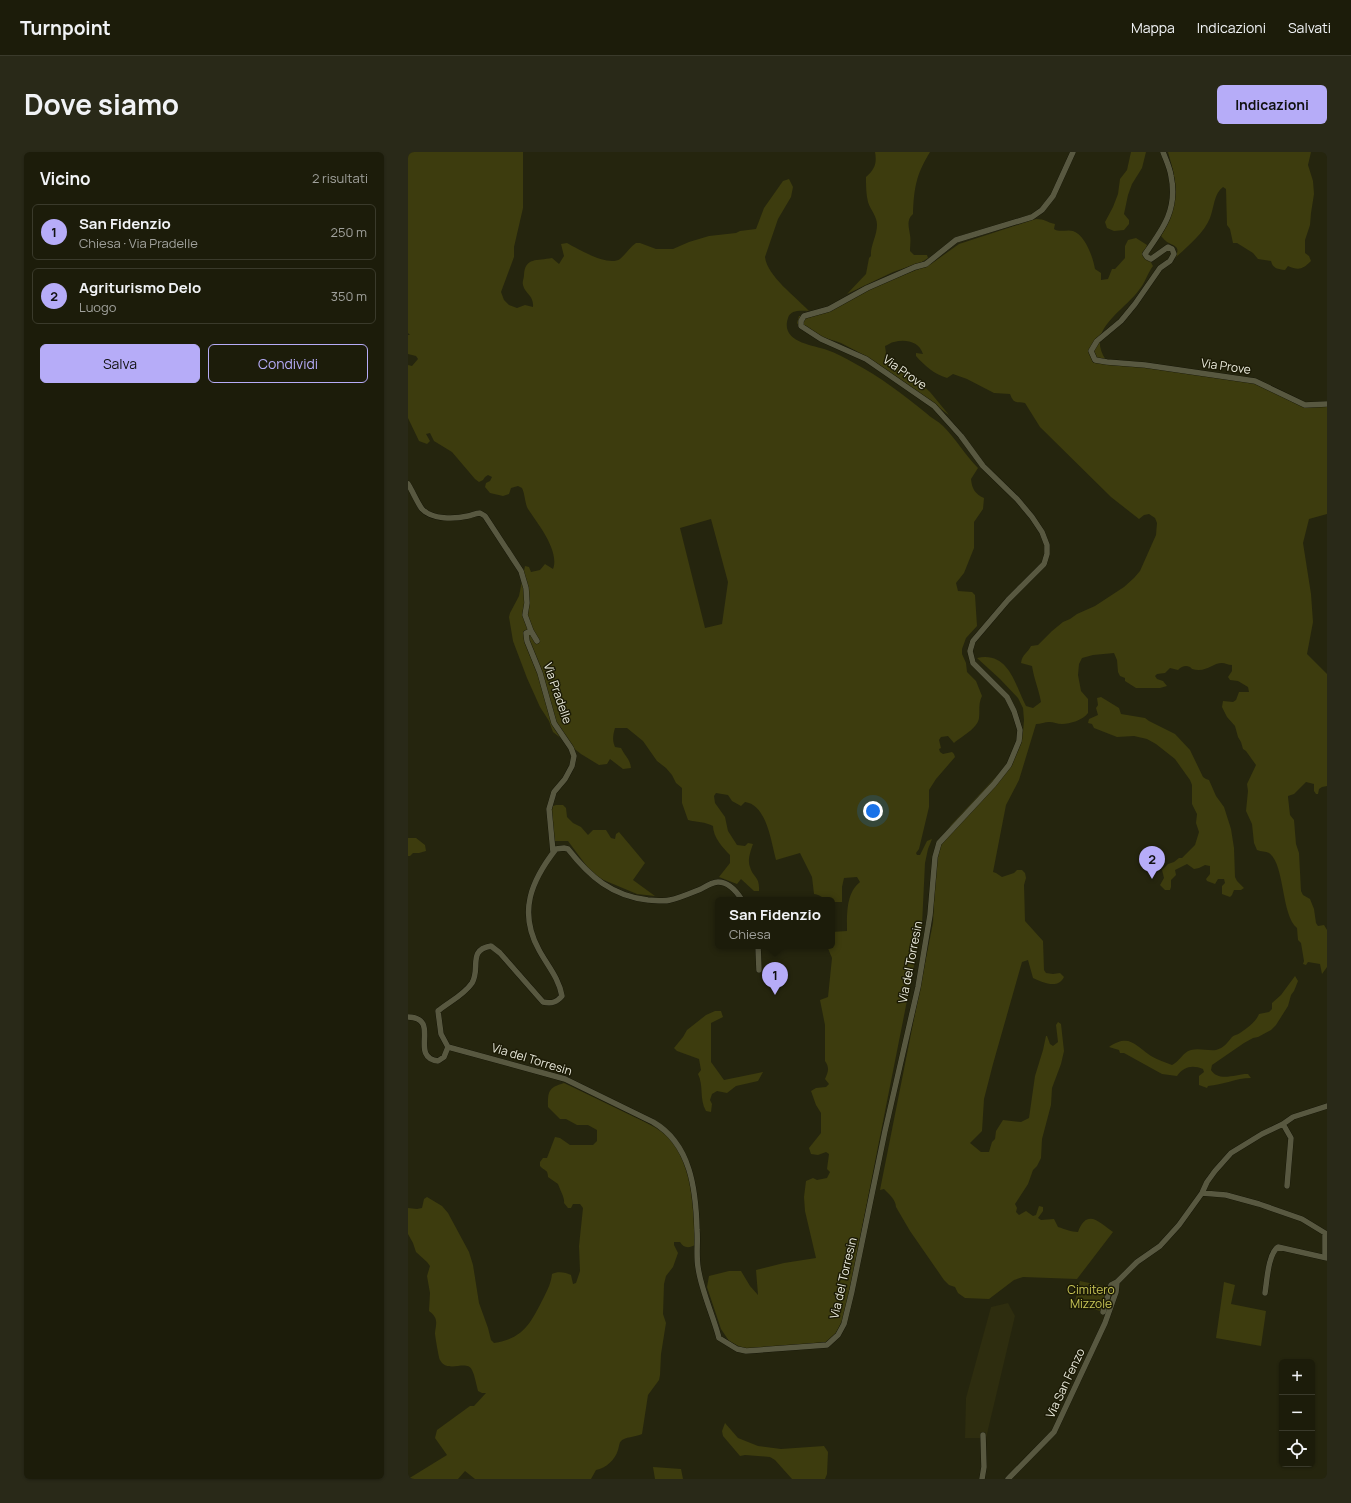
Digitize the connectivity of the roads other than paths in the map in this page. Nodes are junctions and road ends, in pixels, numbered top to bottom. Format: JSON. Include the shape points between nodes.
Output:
{"nodes":[{"id":1,"x":1073,"y":152,"type":"edge"},
{"id":2,"x":1163,"y":152,"type":"edge"},
{"id":3,"x":1327,"y":404,"type":"edge"},
{"id":4,"x":408,"y":484,"type":"edge"},
{"id":5,"x":531,"y":631,"type":"junction"},
{"id":6,"x":537,"y":641,"type":"dead end"},
{"id":7,"x":1020,"y":730,"type":"joint"},
{"id":8,"x":553,"y":852,"type":"junction"},
{"id":9,"x":740,"y":897,"type":"edge"},
{"id":10,"x":758,"y":949,"type":"edge"},
{"id":11,"x":759,"y":970,"type":"dead end"},
{"id":12,"x":408,"y":1017,"type":"edge"},
{"id":13,"x":448,"y":1047,"type":"junction"},
{"id":14,"x":1327,"y":1106,"type":"edge"},
{"id":15,"x":1283,"y":1124,"type":"junction"},
{"id":16,"x":1287,"y":1186,"type":"dead end"},
{"id":17,"x":1202,"y":1193,"type":"junction"},
{"id":18,"x":1326,"y":1258,"type":"edge"},
{"id":19,"x":1117,"y":1282,"type":"junction"},
{"id":20,"x":1265,"y":1293,"type":"dead end"},
{"id":21,"x":1103,"y":1312,"type":"dead end"},
{"id":22,"x":982,"y":1435,"type":"dead end"},
{"id":23,"x":982,"y":1479,"type":"edge"},
{"id":24,"x":1008,"y":1479,"type":"edge"}],
"edges":[{"from":1,"to":7,"type":"street","name":"Via Prove","via":[[1053,196],[1042,210],[1032,217],[956,240],[926,264],[867,288],[829,309],[804,316],[801,321],[801,326],[809,332],[866,359],[934,406],[983,466],[1022,505],[1042,532],[1047,554],[1044,564],[1008,600],[973,641],[970,651],[973,663],[1006,698],[1014,711]]},
{"from":2,"to":3,"type":"street","name":"Via Prove","via":[[1171,176],[1172,207],[1158,238],[1146,254],[1151,259],[1168,247],[1174,254],[1170,261],[1160,268],[1120,321],[1097,341],[1091,351],[1095,360],[1255,381],[1305,405]]},
{"from":4,"to":5,"type":"street","name":"Via Pradelle","via":[[422,509],[436,516],[453,518],[480,512],[485,516],[521,571],[526,588],[525,615]]},
{"from":5,"to":6,"type":"street","name":"Via Pradelle"},
{"from":5,"to":8,"type":"street","name":"Via Pradelle","via":[[526,632],[527,641],[540,673],[554,723],[574,756],[565,779],[554,792],[549,809]]},
{"from":7,"to":13,"type":"street","name":"Via del Torresin","via":[[1019,741],[1009,765],[939,843],[918,988],[852,1291],[844,1324],[838,1335],[827,1345],[746,1351],[737,1349],[719,1338],[698,1267],[696,1205],[688,1167],[679,1145],[663,1128],[565,1079]]},
{"from":8,"to":9,"type":"street","via":[[556,848],[568,849],[597,881],[638,899],[669,900],[718,882],[727,884]]},
{"from":8,"to":13,"type":"street","via":[[530,892],[528,921],[538,949],[560,986],[562,996],[558,1001],[543,1002],[500,953],[491,946],[482,947],[477,953],[472,983],[461,995],[438,1011],[441,1034]]},
{"from":10,"to":11,"type":"street"},
{"from":12,"to":13,"type":"street","via":[[418,1019],[423,1024],[424,1050],[431,1060],[438,1061],[444,1057]]},
{"from":14,"to":15,"type":"street","via":[[1293,1117]]},
{"from":15,"to":16,"type":"street","via":[[1290,1138]]},
{"from":15,"to":17,"type":"street","via":[[1231,1153],[1215,1170]]},
{"from":17,"to":18,"type":"street","via":[[1242,1199],[1302,1219],[1325,1233]]},
{"from":17,"to":19,"type":"street","via":[[1160,1246],[1137,1262]]},
{"from":18,"to":20,"type":"street","via":[[1278,1247],[1270,1260]]},
{"from":19,"to":21,"type":"street","via":[[1109,1288]]},
{"from":19,"to":24,"type":"street","name":"Via San Fenzo","via":[[1105,1323],[1054,1432]]},
{"from":22,"to":23,"type":"street"}]}
